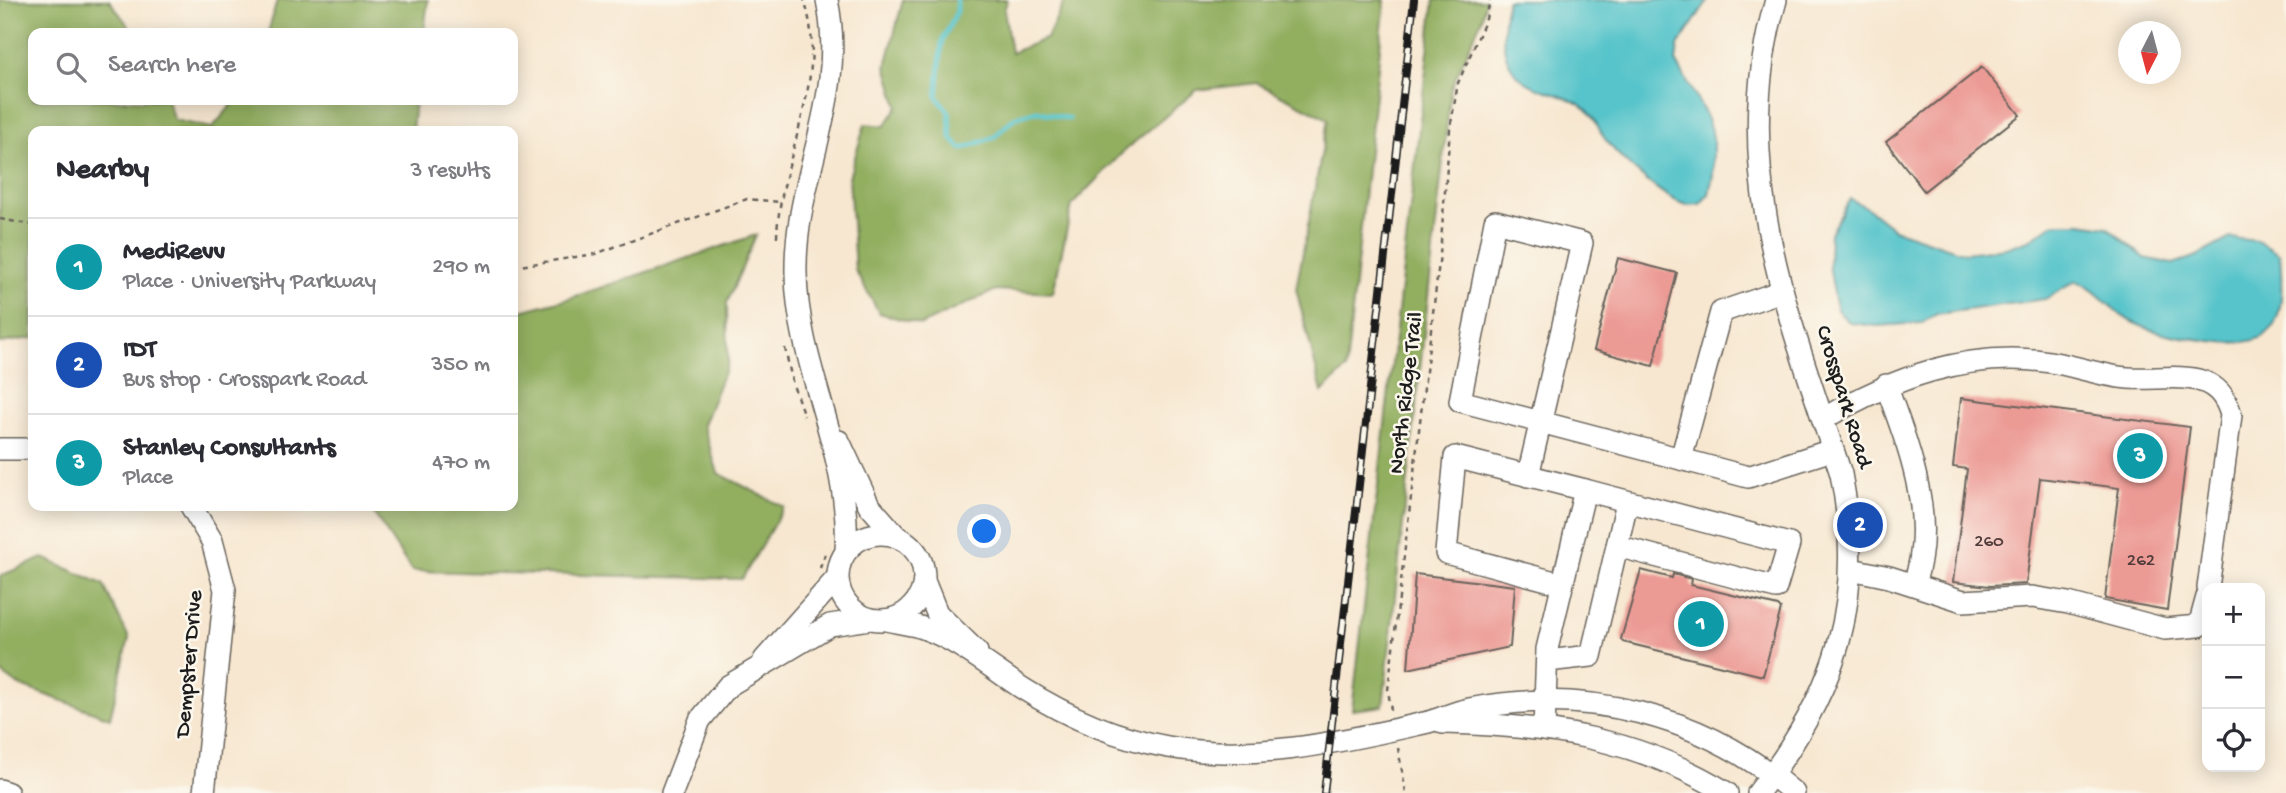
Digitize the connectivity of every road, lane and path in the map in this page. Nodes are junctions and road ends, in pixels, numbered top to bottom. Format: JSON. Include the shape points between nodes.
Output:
{"nodes":[{"id":1,"x":827,"y":0,"type":"edge"},
{"id":2,"x":1490,"y":0,"type":"edge"},
{"id":3,"x":1776,"y":0,"type":"edge"},
{"id":4,"x":781,"y":202,"type":"dead end"},
{"id":5,"x":0,"y":219,"type":"edge"},
{"id":6,"x":28,"y":224,"type":"edge"},
{"id":7,"x":518,"y":266,"type":"edge"},
{"id":8,"x":1782,"y":291,"type":"junction"},
{"id":9,"x":1886,"y":386,"type":"junction"},
{"id":10,"x":827,"y":418,"type":"junction"},
{"id":11,"x":1823,"y":419,"type":"junction"},
{"id":12,"x":1541,"y":422,"type":"junction"},
{"id":13,"x":0,"y":449,"type":"edge"},
{"id":14,"x":28,"y":449,"type":"edge"},
{"id":15,"x":1832,"y":450,"type":"junction"},
{"id":16,"x":1681,"y":459,"type":"junction"},
{"id":17,"x":1528,"y":476,"type":"junction"},
{"id":18,"x":1584,"y":491,"type":"junction"},
{"id":19,"x":1627,"y":502,"type":"junction"},
{"id":20,"x":194,"y":511,"type":"edge"},
{"id":21,"x":897,"y":537,"type":"junction"},
{"id":22,"x":1617,"y":545,"type":"junction"},
{"id":23,"x":846,"y":551,"type":"junction"},
{"id":24,"x":1851,"y":569,"type":"junction"},
{"id":25,"x":837,"y":578,"type":"junction"},
{"id":26,"x":924,"y":581,"type":"junction"},
{"id":27,"x":2209,"y":583,"type":"edge"},
{"id":28,"x":1562,"y":584,"type":"junction"},
{"id":29,"x":1914,"y":584,"type":"junction"},
{"id":30,"x":2202,"y":615,"type":"edge"},
{"id":31,"x":878,"y":620,"type":"junction"},
{"id":32,"x":986,"y":661,"type":"junction"},
{"id":33,"x":1547,"y":661,"type":"junction"},
{"id":34,"x":761,"y":663,"type":"junction"},
{"id":35,"x":1545,"y":702,"type":"junction"},
{"id":36,"x":1427,"y":723,"type":"junction"},
{"id":37,"x":1394,"y":729,"type":"junction"},
{"id":38,"x":1544,"y":730,"type":"junction"},
{"id":39,"x":1772,"y":774,"type":"junction"},
{"id":40,"x":0,"y":790,"type":"edge"},
{"id":41,"x":8,"y":793,"type":"edge"},
{"id":42,"x":204,"y":793,"type":"edge"},
{"id":43,"x":672,"y":793,"type":"edge"},
{"id":44,"x":1406,"y":793,"type":"edge"},
{"id":45,"x":1727,"y":793,"type":"edge"},
{"id":46,"x":1758,"y":793,"type":"edge"},
{"id":47,"x":1794,"y":793,"type":"edge"}],
"edges":[{"from":1,"to":10,"type":"street","via":[[834,58],[804,194],[796,275],[809,362]]},
{"from":2,"to":37,"type":"path","name":"North Ridge Trail","via":[[1458,83],[1450,129],[1440,254],[1388,690]]},
{"from":3,"to":8,"type":"street","name":"Crosspark Road","via":[[1762,67],[1758,156],[1768,237]]},
{"from":4,"to":7,"type":"path","via":[[747,200],[595,254]]},
{"from":5,"to":6,"type":"path"},
{"from":8,"to":11,"type":"street","name":"Crosspark Road"},
{"from":8,"to":16,"type":"street","via":[[1721,312]]},
{"from":9,"to":11,"type":"street"},
{"from":9,"to":27,"type":"street","via":[[1919,373],[1998,359],[2048,362],[2126,378],[2186,378],[2211,383],[2227,398],[2231,415]]},
{"from":9,"to":29,"type":"street","via":[[1907,440],[1921,507],[1921,566]]},
{"from":10,"to":21,"type":"street","via":[[869,505]]},
{"from":10,"to":23,"type":"street","via":[[846,512]]},
{"from":11,"to":15,"type":"street","name":"Crosspark Road"},
{"from":12,"to":12,"type":"street","via":[[1583,243],[1495,221],[1461,401]]},
{"from":12,"to":16,"type":"street"},
{"from":12,"to":17,"type":"street"},
{"from":13,"to":14,"type":"street"},
{"from":15,"to":16,"type":"street","via":[[1748,477]]},
{"from":15,"to":24,"type":"street","name":"Crosspark Road","via":[[1848,512]]},
{"from":17,"to":18,"type":"street"},
{"from":17,"to":28,"type":"street","via":[[1455,457],[1446,553]]},
{"from":18,"to":19,"type":"street"},
{"from":18,"to":28,"type":"street"},
{"from":19,"to":22,"type":"street"},
{"from":19,"to":22,"type":"street","via":[[1789,544],[1776,587]]},
{"from":20,"to":42,"type":"street","name":"Dempster Drive","via":[[212,541],[225,590]]},
{"from":21,"to":23,"type":"street","via":[[870,535]]},
{"from":21,"to":26,"type":"street","via":[[920,558]]},
{"from":22,"to":33,"type":"street","via":[[1591,656]]},
{"from":23,"to":25,"type":"street"},
{"from":24,"to":29,"type":"street"},
{"from":24,"to":39,"type":"street","name":"Crosspark Road","via":[[1839,644],[1803,727]]},
{"from":25,"to":31,"type":"street","via":[[846,604]]},
{"from":25,"to":34,"type":"street"},
{"from":26,"to":31,"type":"street","via":[[909,610]]},
{"from":26,"to":32,"type":"street","via":[[937,613]]},
{"from":28,"to":33,"type":"street"},
{"from":29,"to":30,"type":"street","via":[[1963,601],[2032,597],[2068,603],[2165,629],[2199,626]]},
{"from":31,"to":32,"type":"street","via":[[924,628]]},
{"from":31,"to":34,"type":"street","via":[[830,625]]},
{"from":32,"to":37,"type":"street","via":[[1055,707],[1129,738],[1201,752],[1277,753]]},
{"from":33,"to":35,"type":"street"},
{"from":34,"to":43,"type":"street","via":[[728,686],[700,720]]},
{"from":35,"to":36,"type":"street","via":[[1475,707]]},
{"from":35,"to":38,"type":"street"},
{"from":35,"to":39,"type":"street","via":[[1622,707],[1658,716],[1692,728]]},
{"from":36,"to":37,"type":"street"},
{"from":36,"to":38,"type":"street"},
{"from":37,"to":44,"type":"path","name":"North Ridge Trail"},
{"from":38,"to":45,"type":"street","via":[[1671,761]]},
{"from":39,"to":46,"type":"street","name":"Crosspark Road"},
{"from":39,"to":47,"type":"street"},
{"from":40,"to":41,"type":"street"}]}
